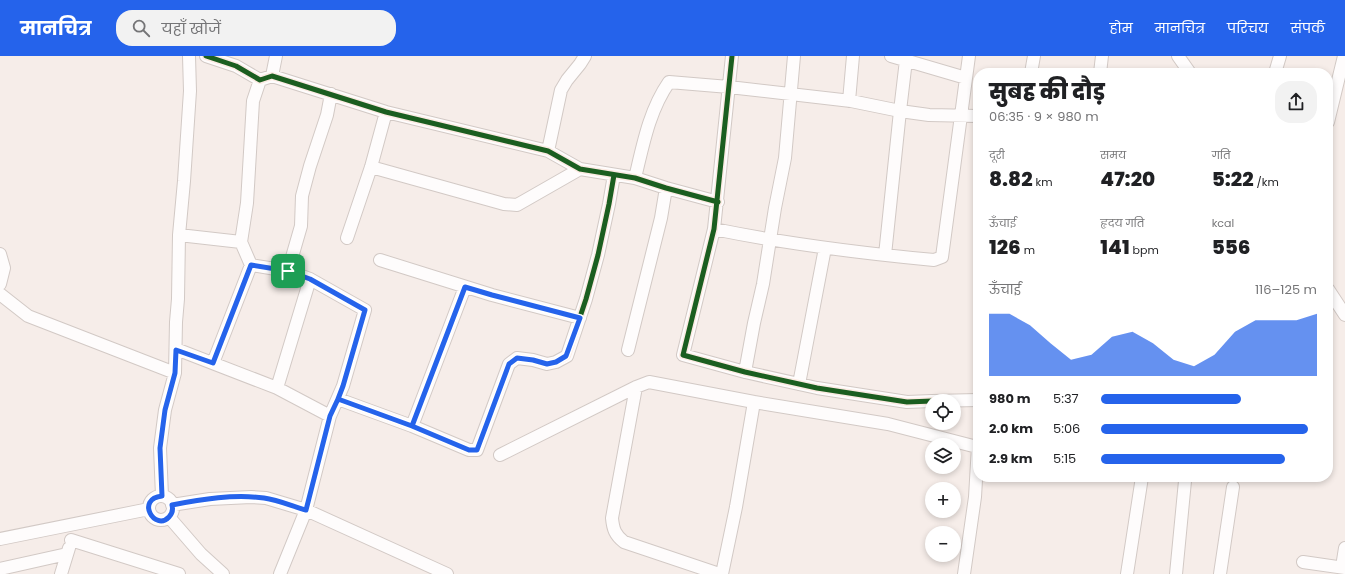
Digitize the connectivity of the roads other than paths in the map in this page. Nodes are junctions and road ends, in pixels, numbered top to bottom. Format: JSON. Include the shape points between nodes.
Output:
{"nodes":[{"id":1,"x":189,"y":56,"type":"edge"},
{"id":2,"x":206,"y":56,"type":"edge"},
{"id":3,"x":276,"y":56,"type":"edge"},
{"id":4,"x":584,"y":56,"type":"edge"},
{"id":5,"x":732,"y":56,"type":"edge"},
{"id":6,"x":794,"y":56,"type":"edge"},
{"id":7,"x":853,"y":56,"type":"edge"},
{"id":8,"x":891,"y":56,"type":"edge"},
{"id":9,"x":969,"y":56,"type":"edge"},
{"id":10,"x":1034,"y":56,"type":"edge"},
{"id":11,"x":1102,"y":56,"type":"edge"},
{"id":12,"x":1178,"y":56,"type":"edge"},
{"id":13,"x":1280,"y":56,"type":"edge"},
{"id":14,"x":1344,"y":56,"type":"edge"},
{"id":15,"x":906,"y":60,"type":"junction"},
{"id":16,"x":1032,"y":68,"type":"edge"},
{"id":17,"x":1101,"y":68,"type":"edge"},
{"id":18,"x":1186,"y":68,"type":"edge"},
{"id":19,"x":1276,"y":68,"type":"edge"},
{"id":20,"x":272,"y":76,"type":"junction"},
{"id":21,"x":966,"y":78,"type":"junction"},
{"id":22,"x":260,"y":80,"type":"junction"},
{"id":23,"x":1333,"y":86,"type":"edge"},
{"id":24,"x":729,"y":87,"type":"junction"},
{"id":25,"x":331,"y":94,"type":"junction"},
{"id":26,"x":790,"y":95,"type":"junction"},
{"id":27,"x":850,"y":101,"type":"junction"},
{"id":28,"x":900,"y":111,"type":"junction"},
{"id":29,"x":386,"y":112,"type":"junction"},
{"id":30,"x":961,"y":116,"type":"junction"},
{"id":31,"x":973,"y":116,"type":"edge"},
{"id":32,"x":548,"y":151,"type":"junction"},
{"id":33,"x":371,"y":167,"type":"junction"},
{"id":34,"x":580,"y":169,"type":"junction"},
{"id":35,"x":614,"y":175,"type":"junction"},
{"id":36,"x":635,"y":178,"type":"junction"},
{"id":37,"x":666,"y":188,"type":"junction"},
{"id":38,"x":718,"y":202,"type":"junction"},
{"id":39,"x":714,"y":229,"type":"junction"},
{"id":40,"x":179,"y":235,"type":"junction"},
{"id":41,"x":346,"y":238,"type":"dead end"},
{"id":42,"x":771,"y":240,"type":"junction"},
{"id":43,"x":241,"y":242,"type":"junction"},
{"id":44,"x":826,"y":248,"type":"junction"},
{"id":45,"x":0,"y":254,"type":"edge"},
{"id":46,"x":885,"y":256,"type":"junction"},
{"id":47,"x":380,"y":260,"type":"dead end"},
{"id":48,"x":251,"y":265,"type":"junction"},
{"id":49,"x":288,"y":271,"type":"junction"},
{"id":50,"x":310,"y":279,"type":"junction"},
{"id":51,"x":0,"y":284,"type":"edge"},
{"id":52,"x":465,"y":287,"type":"junction"},
{"id":53,"x":0,"y":294,"type":"edge"},
{"id":54,"x":1333,"y":297,"type":"edge"},
{"id":55,"x":1345,"y":315,"type":"edge"},
{"id":56,"x":580,"y":318,"type":"junction"},
{"id":57,"x":176,"y":350,"type":"junction"},
{"id":58,"x":628,"y":350,"type":"dead end"},
{"id":59,"x":213,"y":363,"type":"junction"},
{"id":60,"x":745,"y":372,"type":"junction"},
{"id":61,"x":175,"y":373,"type":"junction"},
{"id":62,"x":799,"y":384,"type":"junction"},
{"id":63,"x":636,"y":387,"type":"junction"},
{"id":64,"x":277,"y":388,"type":"junction"},
{"id":65,"x":338,"y":399,"type":"junction"},
{"id":66,"x":961,"y":400,"type":"edge"},
{"id":67,"x":973,"y":400,"type":"edge"},
{"id":68,"x":925,"y":401,"type":"edge"},
{"id":69,"x":754,"y":402,"type":"junction"},
{"id":70,"x":330,"y":416,"type":"junction"},
{"id":71,"x":412,"y":426,"type":"junction"},
{"id":72,"x":973,"y":445,"type":"edge"},
{"id":73,"x":500,"y":456,"type":"dead end"},
{"id":74,"x":976,"y":482,"type":"edge"},
{"id":75,"x":1141,"y":482,"type":"edge"},
{"id":76,"x":1185,"y":482,"type":"dead end"},
{"id":77,"x":1233,"y":488,"type":"dead end"},
{"id":78,"x":162,"y":496,"type":"junction"},
{"id":79,"x":172,"y":505,"type":"junction"},
{"id":80,"x":148,"y":509,"type":"junction"},
{"id":81,"x":306,"y":510,"type":"junction"},
{"id":82,"x":169,"y":517,"type":"junction"},
{"id":83,"x":77,"y":523,"type":"junction"},
{"id":84,"x":0,"y":539,"type":"edge"},
{"id":85,"x":72,"y":540,"type":"junction"},
{"id":86,"x":1345,"y":548,"type":"edge"},
{"id":87,"x":67,"y":554,"type":"junction"},
{"id":88,"x":1303,"y":562,"type":"dead end"},
{"id":89,"x":1343,"y":567,"type":"edge"},
{"id":90,"x":0,"y":569,"type":"edge"},
{"id":91,"x":221,"y":573,"type":"edge"},
{"id":92,"x":60,"y":574,"type":"edge"},
{"id":93,"x":179,"y":574,"type":"edge"},
{"id":94,"x":280,"y":574,"type":"edge"},
{"id":95,"x":447,"y":574,"type":"edge"},
{"id":96,"x":719,"y":574,"type":"edge"},
{"id":97,"x":722,"y":574,"type":"edge"},
{"id":98,"x":964,"y":574,"type":"edge"},
{"id":99,"x":1127,"y":574,"type":"edge"},
{"id":100,"x":1176,"y":574,"type":"edge"},
{"id":101,"x":1220,"y":574,"type":"edge"}],
"edges":[{"from":1,"to":40,"type":"street","via":[[190,91]]},
{"from":2,"to":22,"type":"street","via":[[236,66]]},
{"from":3,"to":20,"type":"street"},
{"from":4,"to":32,"type":"street","via":[[561,90]]},
{"from":5,"to":24,"type":"street"},
{"from":6,"to":26,"type":"street"},
{"from":7,"to":27,"type":"street"},
{"from":8,"to":15,"type":"street"},
{"from":9,"to":21,"type":"street"},
{"from":10,"to":16,"type":"street"},
{"from":11,"to":17,"type":"street"},
{"from":12,"to":18,"type":"street"},
{"from":13,"to":19,"type":"street"},
{"from":14,"to":23,"type":"street"},
{"from":15,"to":21,"type":"street"},
{"from":15,"to":28,"type":"street"},
{"from":20,"to":22,"type":"street"},
{"from":20,"to":25,"type":"street"},
{"from":21,"to":30,"type":"street"},
{"from":22,"to":43,"type":"street","via":[[253,101],[247,203]]},
{"from":24,"to":26,"type":"street"},
{"from":24,"to":36,"type":"street","via":[[668,82],[647,128]]},
{"from":24,"to":38,"type":"street"},
{"from":25,"to":29,"type":"street"},
{"from":25,"to":49,"type":"street","via":[[327,116],[302,196],[301,226]]},
{"from":26,"to":27,"type":"street"},
{"from":26,"to":42,"type":"street","via":[[785,158]]},
{"from":27,"to":28,"type":"street"},
{"from":28,"to":30,"type":"street"},
{"from":28,"to":46,"type":"street"},
{"from":29,"to":32,"type":"street"},
{"from":29,"to":33,"type":"street"},
{"from":30,"to":31,"type":"street"},
{"from":30,"to":46,"type":"street","via":[[942,257],[934,260]]},
{"from":32,"to":34,"type":"street"},
{"from":33,"to":34,"type":"street","via":[[504,204],[517,205]]},
{"from":33,"to":41,"type":"street"},
{"from":34,"to":35,"type":"street"},
{"from":35,"to":36,"type":"street"},
{"from":35,"to":56,"type":"street","via":[[598,256]]},
{"from":36,"to":37,"type":"street"},
{"from":37,"to":38,"type":"street"},
{"from":37,"to":58,"type":"street"},
{"from":38,"to":39,"type":"street"},
{"from":39,"to":42,"type":"street"},
{"from":39,"to":60,"type":"street","via":[[683,355]]},
{"from":40,"to":43,"type":"street"},
{"from":40,"to":57,"type":"street"},
{"from":42,"to":44,"type":"street"},
{"from":42,"to":60,"type":"street"},
{"from":43,"to":48,"type":"street"},
{"from":44,"to":46,"type":"street"},
{"from":44,"to":62,"type":"street"},
{"from":45,"to":51,"type":"street","via":[[4,268]]},
{"from":47,"to":52,"type":"street"},
{"from":48,"to":49,"type":"street"},
{"from":48,"to":59,"type":"street"},
{"from":49,"to":50,"type":"street"},
{"from":50,"to":64,"type":"street"},
{"from":50,"to":65,"type":"street","via":[[365,310]]},
{"from":52,"to":56,"type":"street"},
{"from":52,"to":71,"type":"street"},
{"from":53,"to":61,"type":"street","via":[[28,316]]},
{"from":54,"to":55,"type":"street"},
{"from":56,"to":71,"type":"street","via":[[566,356],[547,364],[517,358],[509,364],[477,450],[469,450]]},
{"from":57,"to":59,"type":"street"},
{"from":57,"to":61,"type":"street"},
{"from":59,"to":64,"type":"street"},
{"from":60,"to":62,"type":"street"},
{"from":61,"to":78,"type":"street","via":[[165,410],[160,448]]},
{"from":62,"to":68,"type":"street","via":[[907,402]]},
{"from":63,"to":69,"type":"street","via":[[649,382],[658,383]]},
{"from":63,"to":73,"type":"street"},
{"from":63,"to":96,"type":"street","via":[[612,512],[616,536],[624,542]]},
{"from":64,"to":70,"type":"street"},
{"from":65,"to":70,"type":"street"},
{"from":65,"to":71,"type":"street"},
{"from":66,"to":67,"type":"street"},
{"from":69,"to":72,"type":"street","via":[[888,424]]},
{"from":69,"to":97,"type":"street"},
{"from":70,"to":81,"type":"street"},
{"from":74,"to":98,"type":"street"},
{"from":75,"to":99,"type":"street"},
{"from":76,"to":100,"type":"street"},
{"from":77,"to":101,"type":"street"},
{"from":78,"to":79,"type":"street","via":[[169,499]]},
{"from":78,"to":80,"type":"street","via":[[152,500]]},
{"from":79,"to":81,"type":"street","via":[[210,499],[251,497],[266,498]]},
{"from":79,"to":82,"type":"street","via":[[173,512]]},
{"from":80,"to":82,"type":"street","via":[[151,516],[158,520],[166,520]]},
{"from":80,"to":83,"type":"street"},
{"from":81,"to":94,"type":"street"},
{"from":81,"to":95,"type":"street"},
{"from":82,"to":91,"type":"street"},
{"from":83,"to":84,"type":"street"},
{"from":83,"to":85,"type":"street"},
{"from":85,"to":87,"type":"street"},
{"from":85,"to":93,"type":"street"},
{"from":86,"to":89,"type":"street"},
{"from":87,"to":90,"type":"street"},
{"from":87,"to":92,"type":"street"},
{"from":88,"to":89,"type":"street"}]}
